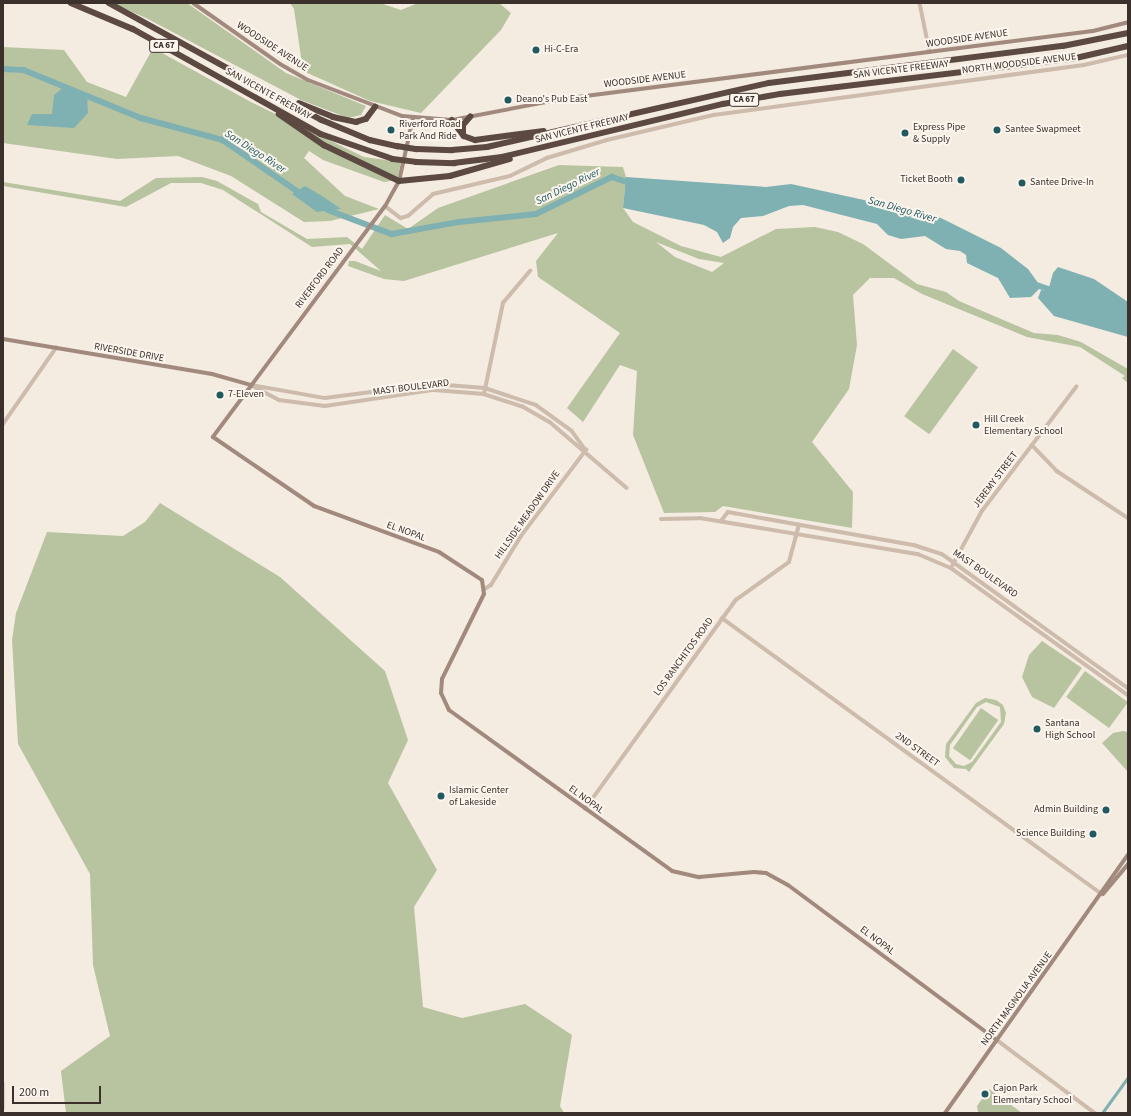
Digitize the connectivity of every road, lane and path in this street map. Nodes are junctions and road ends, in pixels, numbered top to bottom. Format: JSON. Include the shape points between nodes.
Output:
{"nodes":[{"id":1,"x":72,"y":3,"type":"edge"},
{"id":2,"x":108,"y":3,"type":"edge"},
{"id":3,"x":194,"y":3,"type":"edge"},
{"id":4,"x":920,"y":3,"type":"edge"},
{"id":5,"x":1128,"y":22,"type":"edge"},
{"id":6,"x":1128,"y":33,"type":"edge"},
{"id":7,"x":1128,"y":46,"type":"edge"},
{"id":8,"x":930,"y":52,"type":"junction"},
{"id":9,"x":1128,"y":55,"type":"edge"},
{"id":10,"x":241,"y":74,"type":"junction"},
{"id":11,"x":254,"y":97,"type":"junction"},
{"id":12,"x":375,"y":107,"type":"junction"},
{"id":13,"x":470,"y":117,"type":"junction"},
{"id":14,"x":413,"y":118,"type":"junction"},
{"id":15,"x":452,"y":120,"type":"junction"},
{"id":16,"x":569,"y":128,"type":"junction"},
{"id":17,"x":464,"y":136,"type":"junction"},
{"id":18,"x":537,"y":150,"type":"junction"},
{"id":19,"x":399,"y":181,"type":"junction"},
{"id":20,"x":386,"y":206,"type":"junction"},
{"id":21,"x":530,"y":271,"type":"dead end"},
{"id":22,"x":3,"y":339,"type":"edge"},
{"id":23,"x":56,"y":348,"type":"junction"},
{"id":24,"x":250,"y":385,"type":"junction"},
{"id":25,"x":1076,"y":387,"type":"dead end"},
{"id":26,"x":485,"y":388,"type":"junction"},
{"id":27,"x":484,"y":394,"type":"junction"},
{"id":28,"x":354,"y":396,"type":"junction"},
{"id":29,"x":355,"y":402,"type":"junction"},
{"id":30,"x":3,"y":424,"type":"edge"},
{"id":31,"x":213,"y":437,"type":"joint"},
{"id":32,"x":1032,"y":445,"type":"junction"},
{"id":33,"x":586,"y":450,"type":"junction"},
{"id":34,"x":627,"y":488,"type":"dead end"},
{"id":35,"x":1128,"y":518,"type":"edge"},
{"id":36,"x":661,"y":519,"type":"dead end"},
{"id":37,"x":721,"y":521,"type":"junction"},
{"id":38,"x":799,"y":524,"type":"junction"},
{"id":39,"x":798,"y":533,"type":"junction"},
{"id":40,"x":955,"y":562,"type":"junction"},
{"id":41,"x":951,"y":568,"type":"junction"},
{"id":42,"x":485,"y":589,"type":"junction"},
{"id":43,"x":722,"y":618,"type":"junction"},
{"id":44,"x":1128,"y":688,"type":"edge"},
{"id":45,"x":1128,"y":695,"type":"edge"},
{"id":46,"x":585,"y":809,"type":"junction"},
{"id":47,"x":1128,"y":855,"type":"edge"},
{"id":48,"x":1128,"y":864,"type":"edge"},
{"id":49,"x":1103,"y":894,"type":"junction"},
{"id":50,"x":997,"y":1040,"type":"junction"},
{"id":51,"x":3,"y":1083,"type":"edge"},
{"id":52,"x":3,"y":1108,"type":"edge"},
{"id":53,"x":945,"y":1113,"type":"edge"},
{"id":54,"x":1095,"y":1113,"type":"edge"}],
"edges":[{"from":1,"to":11,"type":"highway","name":"SAN VICENTE FREEWAY","number":"CA 67","via":[[133,29]]},
{"from":2,"to":10,"type":"highway","name":"SAN VICENTE FREEWAY","number":"CA 67"},
{"from":3,"to":12,"type":"main road","name":"WOODSIDE AVENUE","via":[[291,71]]},
{"from":4,"to":8,"type":"street"},
{"from":5,"to":8,"type":"main road","name":"WOODSIDE AVENUE","via":[[1093,31]]},
{"from":6,"to":16,"type":"highway","name":"SAN VICENTE FREEWAY","number":"CA 67","via":[[1063,46],[769,83]]},
{"from":7,"to":18,"type":"highway","name":"SAN VICENTE FREEWAY","number":"CA 67","via":[[1076,58],[780,94],[723,104]]},
{"from":8,"to":13,"type":"main road","name":"WOODSIDE AVENUE","via":[[567,98]]},
{"from":9,"to":20,"type":"street","name":"NORTH WOODSIDE AVENUE","via":[[1084,65],[714,115],[607,140],[547,158],[510,176],[433,194],[408,216],[401,218]]},
{"from":10,"to":12,"type":"highway","via":[[316,111],[349,121],[361,122]]},
{"from":10,"to":16,"type":"highway","name":"SAN VICENTE FREEWAY","number":"CA 67","bridge":true,"via":[[341,129],[397,146],[417,149],[487,147]]},
{"from":11,"to":18,"type":"highway","name":"SAN VICENTE FREEWAY","number":"CA 67","bridge":true,"via":[[321,134],[393,159],[416,162],[470,162]]},
{"from":11,"to":19,"type":"highway","via":[[324,145]]},
{"from":12,"to":14,"type":"main road","name":"WOODSIDE AVENUE"},
{"from":13,"to":15,"type":"main road","name":"WOODSIDE AVENUE"},
{"from":13,"to":17,"type":"highway","via":[[463,125]]},
{"from":14,"to":15,"type":"main road","name":"WOODSIDE AVENUE"},
{"from":14,"to":19,"type":"main road","name":"RIVERFORD ROAD"},
{"from":15,"to":17,"type":"highway"},
{"from":16,"to":17,"type":"highway","via":[[482,141]]},
{"from":18,"to":19,"type":"highway","via":[[450,176]]},
{"from":19,"to":20,"type":"main road","name":"RIVERFORD ROAD"},
{"from":20,"to":24,"type":"main road","name":"RIVERFORD ROAD"},
{"from":21,"to":26,"type":"street","via":[[503,303]]},
{"from":22,"to":23,"type":"main road","name":"RIVERSIDE DRIVE"},
{"from":23,"to":24,"type":"main road","name":"RIVERSIDE DRIVE","via":[[212,374]]},
{"from":23,"to":30,"type":"street"},
{"from":24,"to":28,"type":"street","name":"MAST BOULEVARD","via":[[263,385],[308,397]]},
{"from":24,"to":29,"type":"street","name":"MAST BOULEVARD","via":[[260,392],[293,402],[325,406]]},
{"from":24,"to":31,"type":"main road","name":"RIVERFORD ROAD"},
{"from":25,"to":32,"type":"street","name":"JEREMY STREET"},
{"from":26,"to":27,"type":"street"},
{"from":26,"to":28,"type":"street","name":"MAST BOULEVARD","via":[[433,384]]},
{"from":26,"to":33,"type":"street","name":"MAST BOULEVARD","via":[[536,405],[572,431]]},
{"from":27,"to":29,"type":"street","name":"MAST BOULEVARD","via":[[434,390]]},
{"from":27,"to":33,"type":"street","name":"MAST BOULEVARD","via":[[533,411]]},
{"from":28,"to":29,"type":"street"},
{"from":31,"to":42,"type":"main road","name":"EL NOPAL","via":[[314,506],[451,558],[482,580]]},
{"from":32,"to":35,"type":"street","via":[[1056,471]]},
{"from":32,"to":40,"type":"street","name":"JEREMY STREET","via":[[982,511]]},
{"from":33,"to":34,"type":"street"},
{"from":33,"to":42,"type":"street","name":"HILLSIDE MEADOW DRIVE","via":[[521,536],[491,585]]},
{"from":36,"to":37,"type":"street","name":"MAST BOULEVARD","via":[[680,517]]},
{"from":37,"to":38,"type":"street","name":"MAST BOULEVARD","via":[[728,512]]},
{"from":37,"to":39,"type":"street","name":"MAST BOULEVARD"},
{"from":38,"to":39,"type":"street","name":"LOS RANCHITOS ROAD"},
{"from":38,"to":40,"type":"street","name":"MAST BOULEVARD","via":[[914,545]]},
{"from":39,"to":41,"type":"street","name":"MAST BOULEVARD","via":[[918,554]]},
{"from":39,"to":43,"type":"street","name":"LOS RANCHITOS ROAD","via":[[794,553],[785,568],[740,597]]},
{"from":40,"to":41,"type":"street","name":"JEREMY STREET"},
{"from":40,"to":44,"type":"street","name":"MAST BOULEVARD"},
{"from":41,"to":45,"type":"street","name":"MAST BOULEVARD"},
{"from":42,"to":46,"type":"main road","name":"EL NOPAL","via":[[442,679],[442,699],[449,710]]},
{"from":43,"to":46,"type":"street","name":"LOS RANCHITOS ROAD"},
{"from":43,"to":49,"type":"street","name":"2ND STREET"},
{"from":46,"to":50,"type":"main road","name":"EL NOPAL","via":[[666,867],[684,875],[699,877],[754,872],[777,878]]},
{"from":47,"to":49,"type":"main road","name":"NORTH MAGNOLIA AVENUE"},
{"from":48,"to":49,"type":"main road","name":"NORTH MAGNOLIA AVENUE"},
{"from":49,"to":50,"type":"main road","name":"NORTH MAGNOLIA AVENUE"},
{"from":50,"to":53,"type":"main road","name":"NORTH MAGNOLIA AVENUE"},
{"from":50,"to":54,"type":"street","name":"EL NOPAL"},
{"from":51,"to":52,"type":"street"}]}
